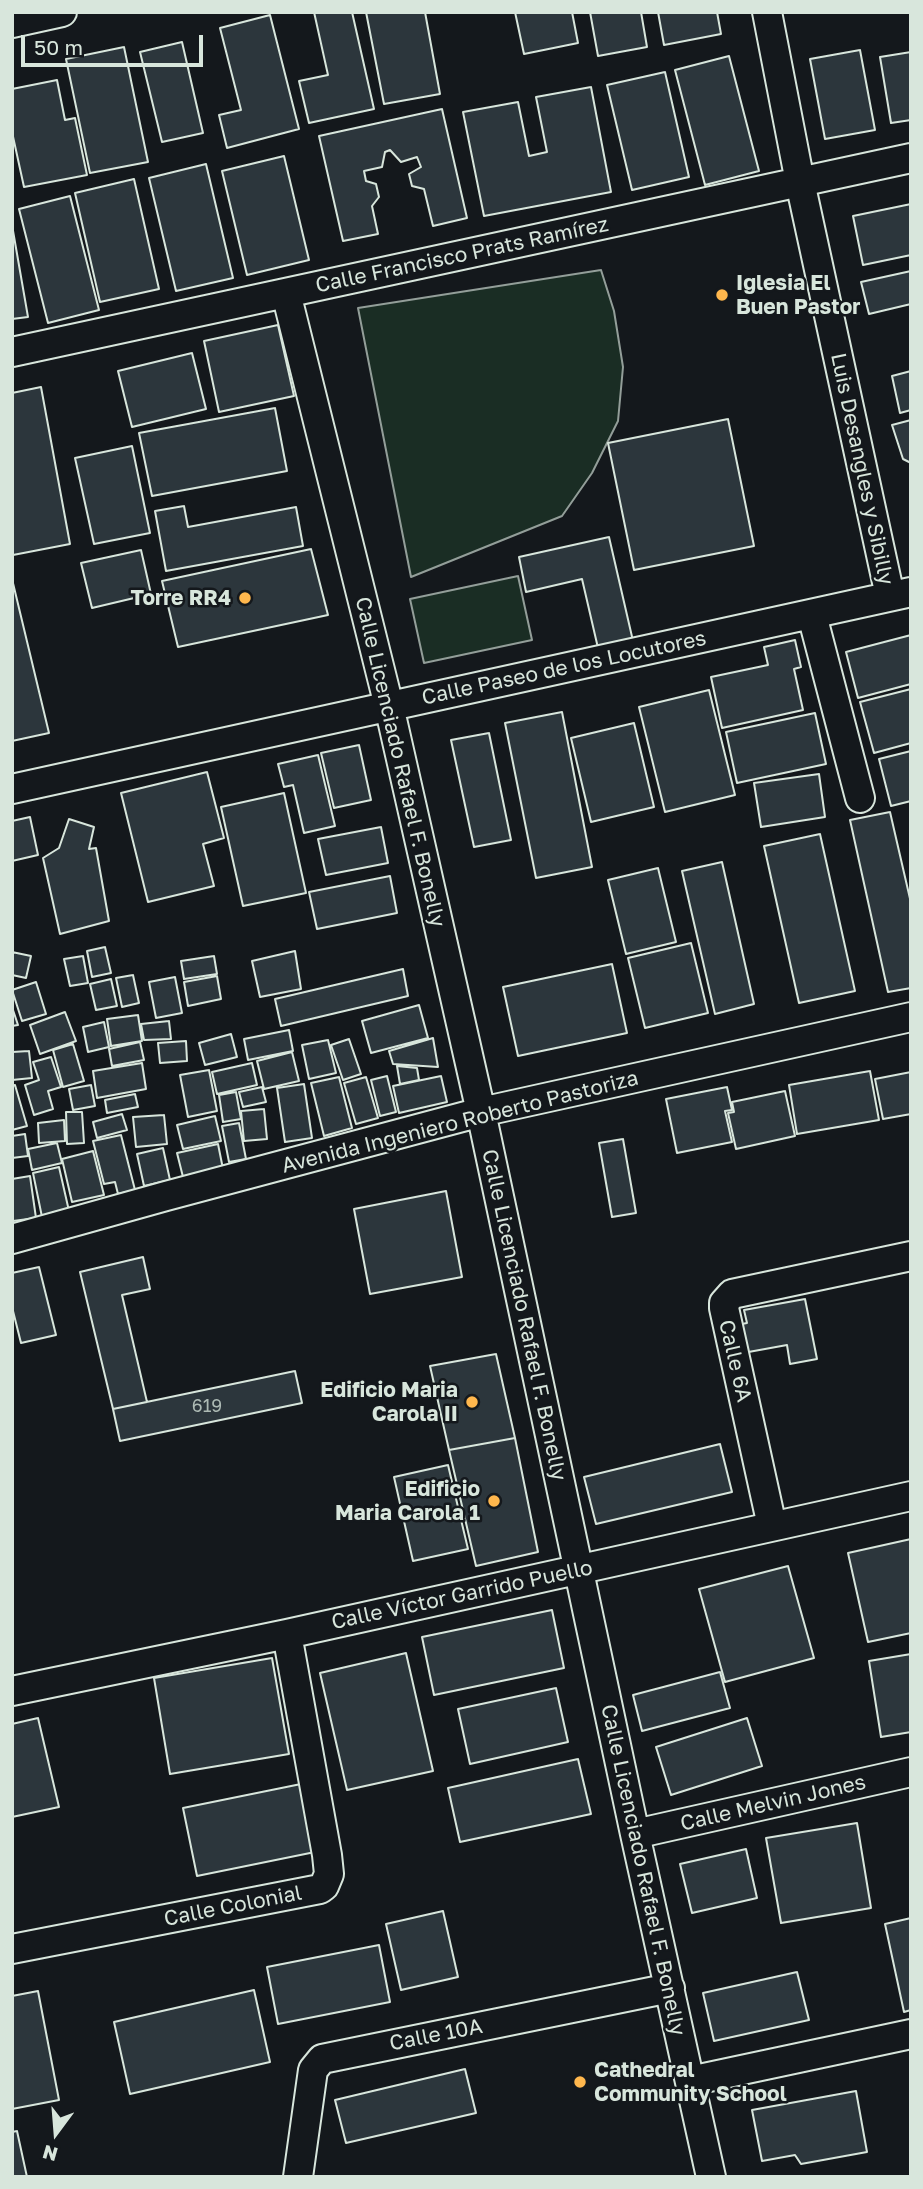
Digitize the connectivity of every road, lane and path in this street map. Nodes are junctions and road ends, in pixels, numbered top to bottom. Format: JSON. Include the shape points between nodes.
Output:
{"nodes":[{"id":1,"x":62,"y":12,"type":"edge"},
{"id":2,"x":767,"y":12,"type":"edge"},
{"id":3,"x":12,"y":23,"type":"edge"},
{"id":4,"x":911,"y":158,"type":"edge"},
{"id":5,"x":800,"y":182,"type":"junction"},
{"id":6,"x":286,"y":293,"type":"junction"},
{"id":7,"x":12,"y":352,"type":"edge"},
{"id":8,"x":900,"y":594,"type":"edge"},
{"id":9,"x":812,"y":615,"type":"junction"},
{"id":10,"x":388,"y":706,"type":"junction"},
{"id":11,"x":12,"y":789,"type":"edge"},
{"id":12,"x":860,"y":798,"type":"dead end"},
{"id":13,"x":911,"y":1017,"type":"edge"},
{"id":14,"x":481,"y":1112,"type":"junction"},
{"id":15,"x":12,"y":1239,"type":"edge"},
{"id":16,"x":911,"y":1256,"type":"edge"},
{"id":17,"x":911,"y":1496,"type":"edge"},
{"id":18,"x":772,"y":1526,"type":"junction"},
{"id":19,"x":578,"y":1570,"type":"junction"},
{"id":20,"x":287,"y":1634,"type":"junction"},
{"id":21,"x":12,"y":1691,"type":"edge"},
{"id":22,"x":911,"y":1772,"type":"edge"},
{"id":23,"x":635,"y":1834,"type":"junction"},
{"id":24,"x":12,"y":1949,"type":"edge"},
{"id":25,"x":670,"y":1988,"type":"junction"},
{"id":26,"x":911,"y":2034,"type":"edge"},
{"id":27,"x":690,"y":2081,"type":"junction"},
{"id":28,"x":298,"y":2177,"type":"edge"},
{"id":29,"x":711,"y":2177,"type":"edge"}],
"edges":[{"from":1,"to":3,"type":"street"},
{"from":2,"to":5,"type":"street","name":"Luis Desangles y Sibilly"},
{"from":4,"to":5,"type":"street","name":"Calle Francisco Prats Ramírez"},
{"from":5,"to":6,"type":"street","name":"Calle Francisco Prats Ramírez"},
{"from":5,"to":8,"type":"street","name":"Luis Desangles y Sibilly"},
{"from":6,"to":7,"type":"street","name":"Calle Francisco Prats Ramírez"},
{"from":6,"to":10,"type":"street","name":"Calle Licenciado Rafael F. Bonelly"},
{"from":8,"to":9,"type":"street","name":"Calle Paseo de los Locutores"},
{"from":9,"to":10,"type":"street","name":"Calle Paseo de los Locutores"},
{"from":9,"to":12,"type":"street"},
{"from":10,"to":11,"type":"street","name":"Calle Paseo de los Locutores"},
{"from":10,"to":14,"type":"street","name":"Calle Licenciado Rafael F. Bonelly"},
{"from":13,"to":14,"type":"street","name":"Avenida Ingeniero Roberto Pastoriza"},
{"from":14,"to":15,"type":"street","name":"Avenida Ingeniero Roberto Pastoriza"},
{"from":14,"to":19,"type":"street","name":"Calle Licenciado Rafael F. Bonelly"},
{"from":16,"to":18,"type":"street","name":"Calle 6A","via":[[732,1294],[724,1303]]},
{"from":17,"to":18,"type":"street","name":"Calle Víctor Garrido Puello"},
{"from":18,"to":19,"type":"street","name":"Calle Víctor Garrido Puello"},
{"from":19,"to":20,"type":"street","name":"Calle Víctor Garrido Puello"},
{"from":19,"to":23,"type":"street","name":"Calle Licenciado Rafael F. Bonelly"},
{"from":20,"to":21,"type":"street","name":"Calle Víctor Garrido Puello"},
{"from":20,"to":24,"type":"street","name":"Calle Colonial","via":[[327,1855],[329,1874],[324,1886]]},
{"from":22,"to":23,"type":"street","name":"Calle Melvin Jones"},
{"from":23,"to":25,"type":"street","name":"Calle Licenciado Rafael F. Bonelly"},
{"from":25,"to":27,"type":"street","name":"Calle Licenciado Rafael F. Bonelly"},
{"from":25,"to":28,"type":"street","name":"Calle 10A","via":[[323,2059],[313,2070]]},
{"from":26,"to":27,"type":"street"},
{"from":27,"to":29,"type":"street","name":"Calle Licenciado Rafael F. Bonelly"}]}
